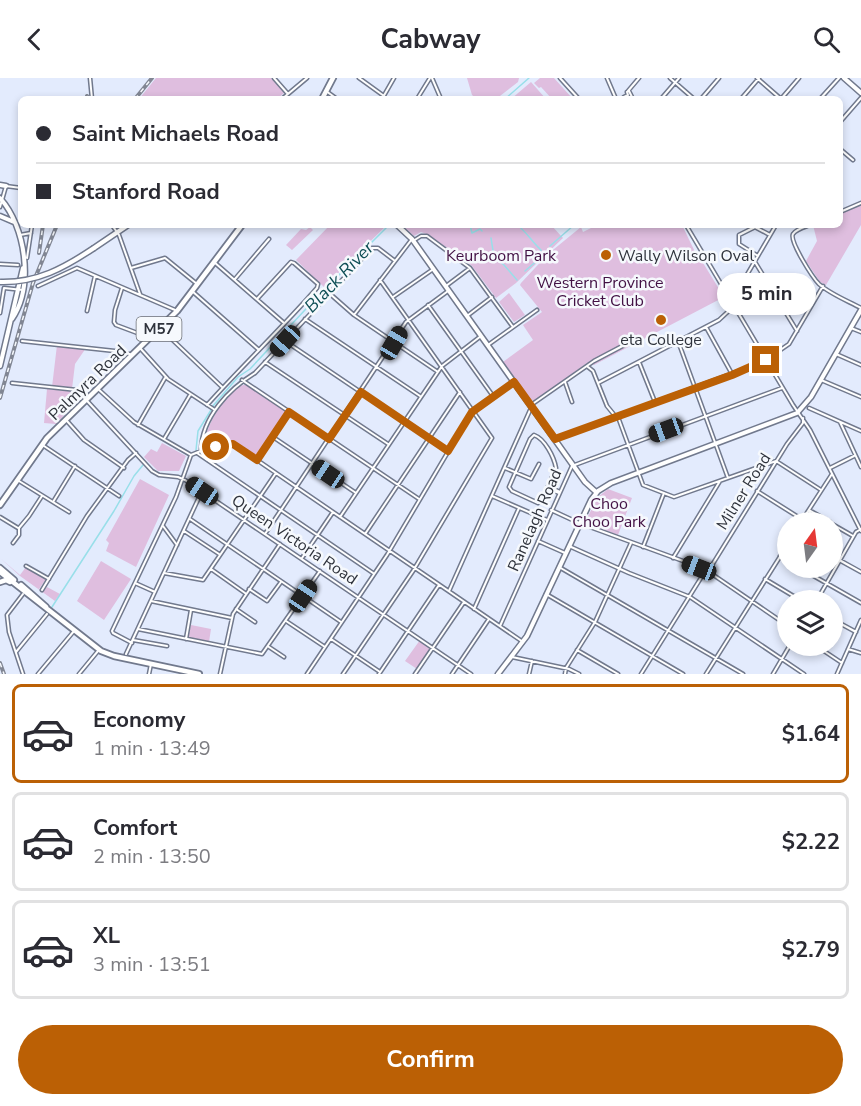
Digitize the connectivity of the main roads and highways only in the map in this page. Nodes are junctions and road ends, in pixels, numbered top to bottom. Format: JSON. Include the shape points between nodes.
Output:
{"nodes":[{"id":1,"x":333,"y":78,"type":"edge"},
{"id":2,"x":844,"y":78,"type":"edge"},
{"id":3,"x":861,"y":93,"type":"edge"},
{"id":4,"x":323,"y":96,"type":"edge"},
{"id":5,"x":0,"y":185,"type":"edge"},
{"id":6,"x":6,"y":186,"type":"road end"},
{"id":7,"x":1,"y":199,"type":"edge"},
{"id":8,"x":0,"y":216,"type":"edge"},
{"id":9,"x":16,"y":225,"type":"junction"},
{"id":10,"x":124,"y":228,"type":"edge"},
{"id":11,"x":240,"y":228,"type":"edge"},
{"id":12,"x":400,"y":228,"type":"edge"},
{"id":13,"x":0,"y":282,"type":"edge"},
{"id":14,"x":861,"y":309,"type":"edge"},
{"id":15,"x":0,"y":366,"type":"edge"},
{"id":16,"x":595,"y":494,"type":"junction"},
{"id":17,"x":0,"y":505,"type":"edge"},
{"id":18,"x":3,"y":573,"type":"edge"},
{"id":19,"x":0,"y":582,"type":"edge"},
{"id":20,"x":23,"y":593,"type":"junction"},
{"id":21,"x":47,"y":612,"type":"junction"},
{"id":22,"x":199,"y":674,"type":"edge"},
{"id":23,"x":498,"y":674,"type":"edge"}],
"edges":[{"from":1,"to":4,"type":"main road"},
{"from":2,"to":3,"type":"main road"},
{"from":5,"to":6,"type":"main road"},
{"from":7,"to":9,"type":"main road"},
{"from":8,"to":9,"type":"main road"},
{"from":9,"to":15,"type":"main road","via":[[25,271]]},
{"from":10,"to":13,"type":"main road","bridge":true,"via":[[48,275]]},
{"from":11,"to":17,"type":"main road","name":"Palmyra Road","number":"M57","via":[[177,311],[41,445]]},
{"from":12,"to":16,"type":"main road"},
{"from":14,"to":16,"type":"main road","via":[[806,405],[798,412],[609,484]]},
{"from":16,"to":23,"type":"main road","via":[[524,642]]},
{"from":18,"to":19,"type":"main road"},
{"from":18,"to":20,"type":"main road"},
{"from":18,"to":21,"type":"main road","via":[[39,600]]},
{"from":19,"to":20,"type":"main road","via":[[8,581]]},
{"from":20,"to":21,"type":"main road"},
{"from":21,"to":22,"type":"main road","via":[[99,650]]}]}
